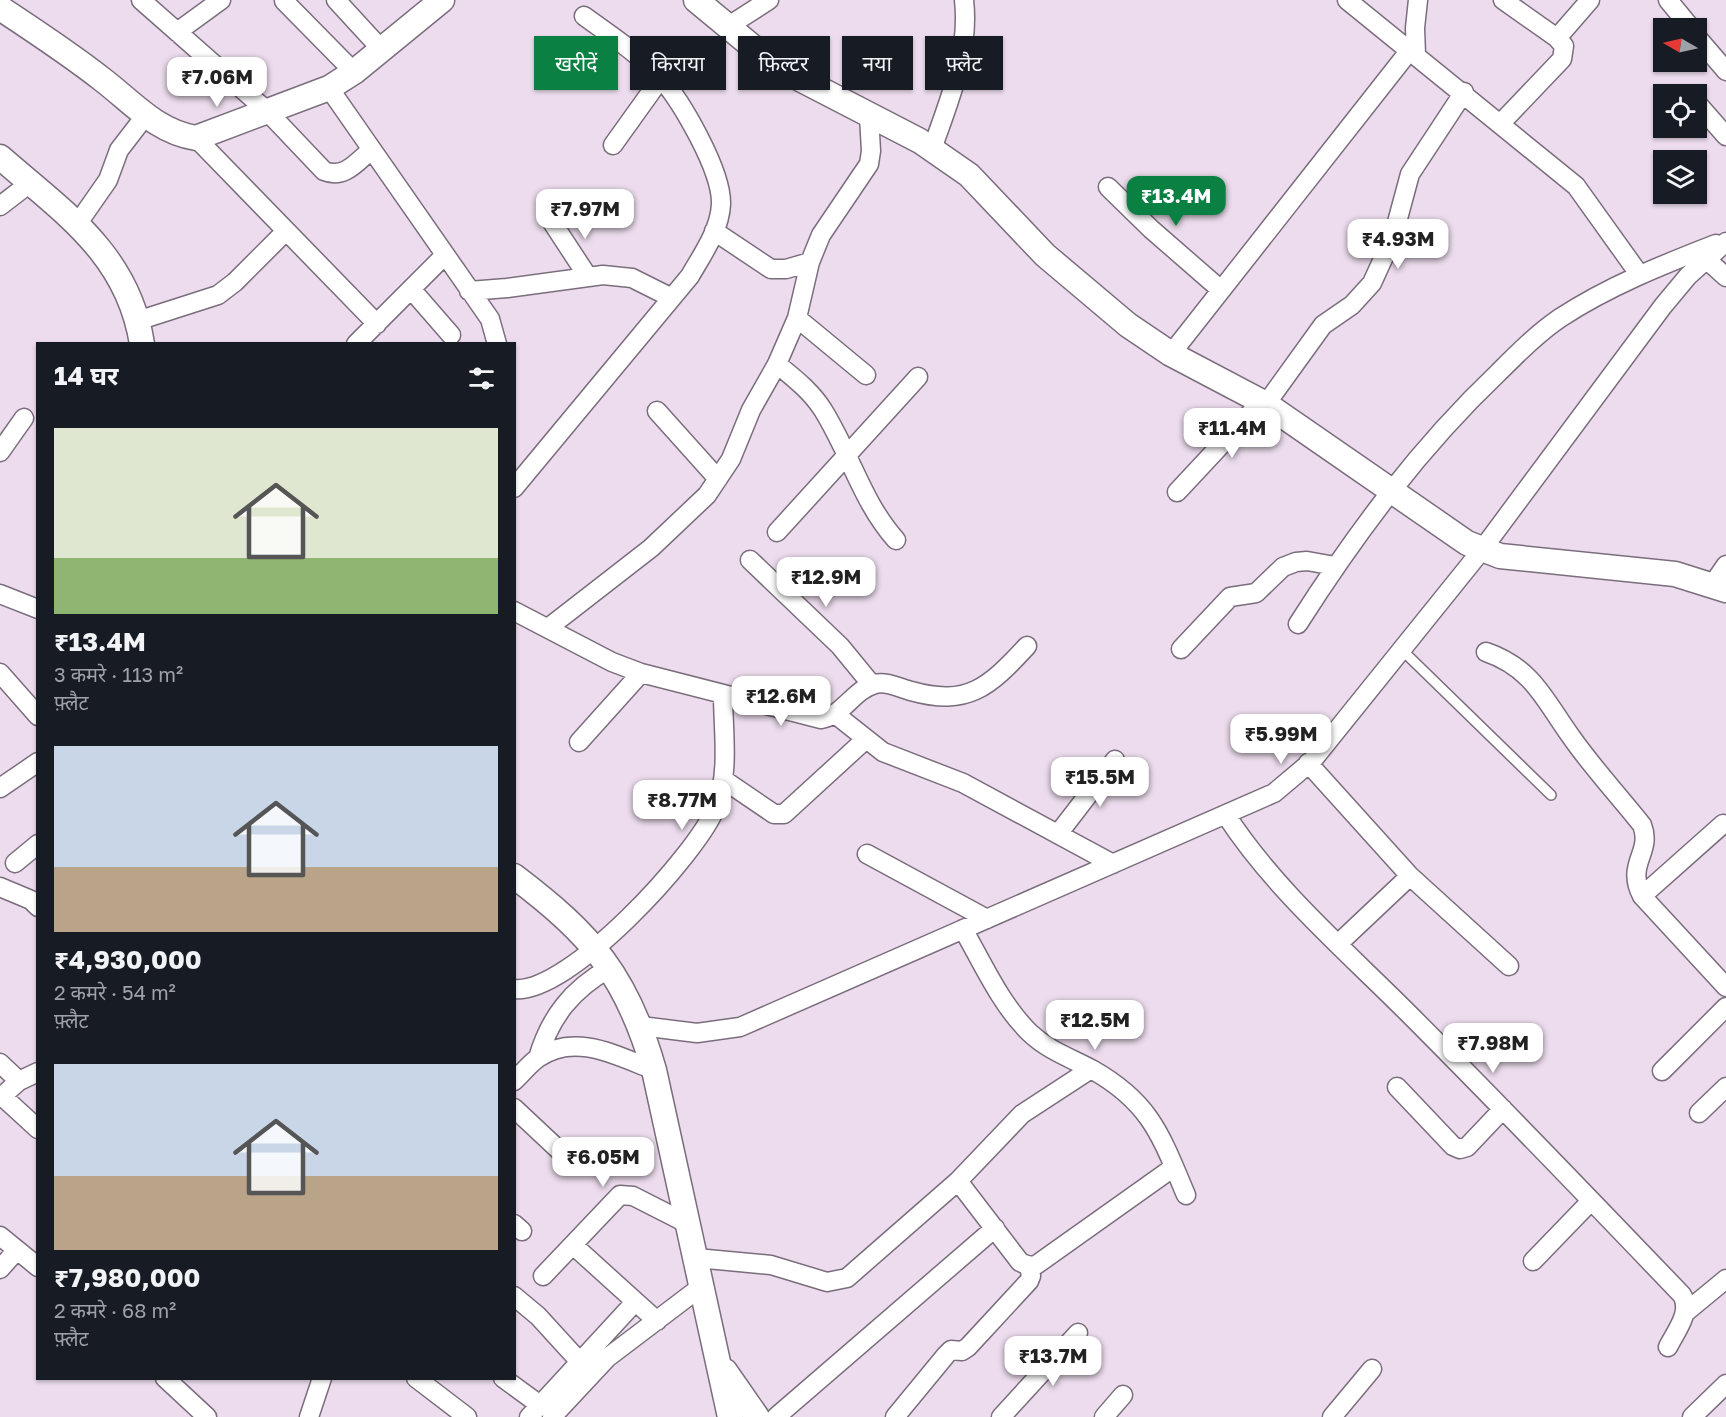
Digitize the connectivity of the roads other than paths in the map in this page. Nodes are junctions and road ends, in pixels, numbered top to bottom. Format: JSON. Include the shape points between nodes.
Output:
{"nodes":[{"id":1,"x":141,"y":0,"type":"edge"},
{"id":2,"x":221,"y":0,"type":"edge"},
{"id":3,"x":336,"y":0,"type":"edge"},
{"id":4,"x":442,"y":0,"type":"edge"},
{"id":5,"x":696,"y":0,"type":"edge"},
{"id":6,"x":769,"y":0,"type":"edge"},
{"id":7,"x":964,"y":0,"type":"edge"},
{"id":8,"x":1347,"y":0,"type":"edge"},
{"id":9,"x":1418,"y":0,"type":"edge"},
{"id":10,"x":1503,"y":0,"type":"edge"},
{"id":11,"x":1590,"y":0,"type":"edge"},
{"id":12,"x":1668,"y":0,"type":"edge"},
{"id":13,"x":284,"y":1,"type":"edge"},
{"id":14,"x":1,"y":11,"type":"edge"},
{"id":15,"x":584,"y":16,"type":"dead end"},
{"id":16,"x":1683,"y":18,"type":"edge"},
{"id":17,"x":727,"y":27,"type":"junction"},
{"id":18,"x":177,"y":32,"type":"junction"},
{"id":19,"x":1557,"y":38,"type":"junction"},
{"id":20,"x":630,"y":49,"type":"edge"},
{"id":21,"x":1707,"y":49,"type":"edge"},
{"id":22,"x":382,"y":50,"type":"junction"},
{"id":23,"x":1413,"y":52,"type":"junction"},
{"id":24,"x":1726,"y":71,"type":"edge"},
{"id":25,"x":354,"y":72,"type":"junction"},
{"id":26,"x":329,"y":88,"type":"junction"},
{"id":27,"x":653,"y":90,"type":"edge"},
{"id":28,"x":669,"y":90,"type":"edge"},
{"id":29,"x":1464,"y":92,"type":"junction"},
{"id":30,"x":267,"y":111,"type":"junction"},
{"id":31,"x":1707,"y":114,"type":"edge"},
{"id":32,"x":146,"y":115,"type":"junction"},
{"id":33,"x":869,"y":116,"type":"junction"},
{"id":34,"x":1501,"y":123,"type":"junction"},
{"id":35,"x":1726,"y":136,"type":"edge"},
{"id":36,"x":196,"y":138,"type":"junction"},
{"id":37,"x":614,"y":145,"type":"dead end"},
{"id":38,"x":932,"y":149,"type":"junction"},
{"id":39,"x":371,"y":150,"type":"junction"},
{"id":40,"x":0,"y":157,"type":"edge"},
{"id":41,"x":30,"y":183,"type":"junction"},
{"id":42,"x":1108,"y":187,"type":"dead end"},
{"id":43,"x":0,"y":206,"type":"edge"},
{"id":44,"x":78,"y":222,"type":"junction"},
{"id":45,"x":552,"y":222,"type":"dead end"},
{"id":46,"x":286,"y":231,"type":"junction"},
{"id":47,"x":714,"y":231,"type":"junction"},
{"id":48,"x":1726,"y":241,"type":"edge"},
{"id":49,"x":444,"y":256,"type":"junction"},
{"id":50,"x":1706,"y":259,"type":"junction"},
{"id":51,"x":810,"y":261,"type":"junction"},
{"id":52,"x":1639,"y":274,"type":"junction"},
{"id":53,"x":588,"y":277,"type":"junction"},
{"id":54,"x":1726,"y":277,"type":"edge"},
{"id":55,"x":411,"y":289,"type":"junction"},
{"id":56,"x":1221,"y":290,"type":"junction"},
{"id":57,"x":469,"y":291,"type":"junction"},
{"id":58,"x":670,"y":297,"type":"junction"},
{"id":59,"x":797,"y":318,"type":"junction"},
{"id":60,"x":376,"y":324,"type":"junction"},
{"id":61,"x":139,"y":332,"type":"edge"},
{"id":62,"x":451,"y":335,"type":"dead end"},
{"id":63,"x":358,"y":342,"type":"edge"},
{"id":64,"x":496,"y":342,"type":"edge"},
{"id":65,"x":1171,"y":354,"type":"junction"},
{"id":66,"x":777,"y":364,"type":"junction"},
{"id":67,"x":866,"y":375,"type":"dead end"},
{"id":68,"x":918,"y":377,"type":"dead end"},
{"id":69,"x":1264,"y":403,"type":"junction"},
{"id":70,"x":657,"y":411,"type":"dead end"},
{"id":71,"x":24,"y":418,"type":"dead end"},
{"id":72,"x":0,"y":452,"type":"edge"},
{"id":73,"x":848,"y":457,"type":"junction"},
{"id":74,"x":718,"y":479,"type":"junction"},
{"id":75,"x":516,"y":486,"type":"edge"},
{"id":76,"x":1389,"y":491,"type":"junction"},
{"id":77,"x":1178,"y":492,"type":"dead end"},
{"id":78,"x":777,"y":532,"type":"dead end"},
{"id":79,"x":896,"y":540,"type":"dead end"},
{"id":80,"x":1481,"y":550,"type":"junction"},
{"id":81,"x":750,"y":560,"type":"dead end"},
{"id":82,"x":1335,"y":566,"type":"junction"},
{"id":83,"x":1722,"y":580,"type":"edge"},
{"id":84,"x":0,"y":594,"type":"edge"},
{"id":85,"x":36,"y":608,"type":"edge"},
{"id":86,"x":516,"y":612,"type":"edge"},
{"id":87,"x":1298,"y":624,"type":"dead end"},
{"id":88,"x":548,"y":628,"type":"junction"},
{"id":89,"x":1027,"y":646,"type":"dead end"},
{"id":90,"x":1181,"y":650,"type":"dead end"},
{"id":91,"x":1401,"y":650,"type":"junction"},
{"id":92,"x":1486,"y":652,"type":"dead end"},
{"id":93,"x":0,"y":673,"type":"edge"},
{"id":94,"x":641,"y":673,"type":"junction"},
{"id":95,"x":872,"y":685,"type":"junction"},
{"id":96,"x":723,"y":694,"type":"junction"},
{"id":97,"x":36,"y":714,"type":"edge"},
{"id":98,"x":836,"y":714,"type":"junction"},
{"id":99,"x":866,"y":739,"type":"junction"},
{"id":100,"x":579,"y":742,"type":"dead end"},
{"id":101,"x":1115,"y":760,"type":"dead end"},
{"id":102,"x":1308,"y":763,"type":"junction"},
{"id":103,"x":36,"y":765,"type":"edge"},
{"id":104,"x":724,"y":780,"type":"junction"},
{"id":105,"x":0,"y":788,"type":"edge"},
{"id":106,"x":1551,"y":795,"type":"dead end"},
{"id":107,"x":1226,"y":815,"type":"junction"},
{"id":108,"x":1723,"y":824,"type":"dead end"},
{"id":109,"x":1058,"y":834,"type":"junction"},
{"id":110,"x":36,"y":846,"type":"edge"},
{"id":111,"x":867,"y":854,"type":"dead end"},
{"id":112,"x":15,"y":862,"type":"dead end"},
{"id":113,"x":1113,"y":864,"type":"junction"},
{"id":114,"x":1410,"y":876,"type":"junction"},
{"id":115,"x":516,"y":878,"type":"edge"},
{"id":116,"x":0,"y":887,"type":"edge"},
{"id":117,"x":1642,"y":896,"type":"junction"},
{"id":118,"x":36,"y":905,"type":"edge"},
{"id":119,"x":987,"y":919,"type":"junction"},
{"id":120,"x":963,"y":929,"type":"junction"},
{"id":121,"x":1339,"y":943,"type":"junction"},
{"id":122,"x":596,"y":948,"type":"junction"},
{"id":123,"x":1509,"y":966,"type":"dead end"},
{"id":124,"x":610,"y":968,"type":"junction"},
{"id":125,"x":1726,"y":987,"type":"edge"},
{"id":126,"x":516,"y":989,"type":"edge"},
{"id":127,"x":1726,"y":1007,"type":"edge"},
{"id":128,"x":641,"y":1026,"type":"junction"},
{"id":129,"x":538,"y":1058,"type":"junction"},
{"id":130,"x":0,"y":1063,"type":"edge"},
{"id":131,"x":1091,"y":1069,"type":"junction"},
{"id":132,"x":654,"y":1070,"type":"junction"},
{"id":133,"x":1662,"y":1071,"type":"dead end"},
{"id":134,"x":36,"y":1073,"type":"edge"},
{"id":135,"x":516,"y":1079,"type":"edge"},
{"id":136,"x":19,"y":1081,"type":"junction"},
{"id":137,"x":1397,"y":1087,"type":"dead end"},
{"id":138,"x":1726,"y":1087,"type":"edge"},
{"id":139,"x":1,"y":1097,"type":"edge"},
{"id":140,"x":1503,"y":1109,"type":"junction"},
{"id":141,"x":516,"y":1110,"type":"edge"},
{"id":142,"x":1699,"y":1113,"type":"dead end"},
{"id":143,"x":36,"y":1127,"type":"edge"},
{"id":144,"x":561,"y":1152,"type":"dead end"},
{"id":145,"x":1174,"y":1167,"type":"junction"},
{"id":146,"x":958,"y":1181,"type":"junction"},
{"id":147,"x":1186,"y":1195,"type":"dead end"},
{"id":148,"x":1591,"y":1201,"type":"junction"},
{"id":149,"x":688,"y":1224,"type":"junction"},
{"id":150,"x":995,"y":1228,"type":"junction"},
{"id":151,"x":0,"y":1236,"type":"edge"},
{"id":152,"x":573,"y":1245,"type":"junction"},
{"id":153,"x":17,"y":1250,"type":"junction"},
{"id":154,"x":696,"y":1258,"type":"junction"},
{"id":155,"x":1533,"y":1261,"type":"dead end"},
{"id":156,"x":36,"y":1265,"type":"edge"},
{"id":157,"x":1029,"y":1266,"type":"junction"},
{"id":158,"x":0,"y":1269,"type":"edge"},
{"id":159,"x":543,"y":1276,"type":"dead end"},
{"id":160,"x":1726,"y":1279,"type":"edge"},
{"id":161,"x":702,"y":1286,"type":"junction"},
{"id":162,"x":516,"y":1298,"type":"edge"},
{"id":163,"x":635,"y":1302,"type":"junction"},
{"id":164,"x":1686,"y":1312,"type":"junction"},
{"id":165,"x":657,"y":1321,"type":"junction"},
{"id":166,"x":1078,"y":1333,"type":"dead end"},
{"id":167,"x":1668,"y":1347,"type":"dead end"},
{"id":168,"x":719,"y":1361,"type":"junction"},
{"id":169,"x":580,"y":1362,"type":"junction"},
{"id":170,"x":1372,"y":1370,"type":"dead end"},
{"id":171,"x":167,"y":1380,"type":"edge"},
{"id":172,"x":321,"y":1380,"type":"edge"},
{"id":173,"x":419,"y":1380,"type":"edge"},
{"id":174,"x":504,"y":1380,"type":"edge"},
{"id":175,"x":1726,"y":1384,"type":"edge"},
{"id":176,"x":1123,"y":1395,"type":"dead end"},
{"id":177,"x":540,"y":1413,"type":"edge"},
{"id":178,"x":202,"y":1416,"type":"edge"},
{"id":179,"x":1695,"y":1416,"type":"edge"},
{"id":180,"x":309,"y":1417,"type":"edge"},
{"id":181,"x":467,"y":1417,"type":"edge"},
{"id":182,"x":730,"y":1417,"type":"edge"},
{"id":183,"x":757,"y":1417,"type":"edge"},
{"id":184,"x":776,"y":1417,"type":"edge"},
{"id":185,"x":896,"y":1417,"type":"edge"},
{"id":186,"x":1001,"y":1417,"type":"edge"},
{"id":187,"x":1104,"y":1417,"type":"edge"},
{"id":188,"x":1332,"y":1417,"type":"edge"}],
"edges":[{"from":1,"to":18,"type":"street"},
{"from":2,"to":18,"type":"street"},
{"from":3,"to":22,"type":"street"},
{"from":4,"to":22,"type":"street"},
{"from":5,"to":17,"type":"street"},
{"from":6,"to":17,"type":"street"},
{"from":7,"to":38,"type":"street","via":[[963,47],[954,87]]},
{"from":8,"to":23,"type":"street"},
{"from":9,"to":23,"type":"street"},
{"from":10,"to":19,"type":"street"},
{"from":11,"to":19,"type":"street"},
{"from":12,"to":16,"type":"street"},
{"from":13,"to":25,"type":"street"},
{"from":14,"to":32,"type":"street","via":[[103,80]]},
{"from":15,"to":20,"type":"street"},
{"from":17,"to":33,"type":"street","via":[[777,67]]},
{"from":18,"to":30,"type":"street"},
{"from":19,"to":34,"type":"street","via":[[1564,46],[1562,59]]},
{"from":21,"to":24,"type":"street"},
{"from":22,"to":25,"type":"street"},
{"from":23,"to":29,"type":"street"},
{"from":23,"to":56,"type":"street"},
{"from":25,"to":26,"type":"street"},
{"from":26,"to":30,"type":"street"},
{"from":26,"to":39,"type":"street"},
{"from":27,"to":37,"type":"street"},
{"from":28,"to":47,"type":"street","via":[[707,151],[719,184],[721,206]]},
{"from":29,"to":34,"type":"street"},
{"from":29,"to":69,"type":"street","via":[[1410,174],[1393,237],[1372,283],[1352,305],[1323,326]]},
{"from":30,"to":36,"type":"street"},
{"from":30,"to":39,"type":"street","via":[[324,171],[333,175],[343,173]]},
{"from":31,"to":35,"type":"street"},
{"from":32,"to":36,"type":"street","via":[[176,135]]},
{"from":32,"to":44,"type":"street","via":[[119,150],[108,180]]},
{"from":33,"to":38,"type":"street"},
{"from":33,"to":51,"type":"street","via":[[868,164],[822,235]]},
{"from":34,"to":52,"type":"street","via":[[1576,186]]},
{"from":36,"to":46,"type":"street"},
{"from":38,"to":65,"type":"street","via":[[969,175],[1045,255],[1094,298]]},
{"from":39,"to":49,"type":"street"},
{"from":40,"to":41,"type":"street"},
{"from":41,"to":43,"type":"street"},
{"from":41,"to":44,"type":"street"},
{"from":42,"to":56,"type":"street"},
{"from":44,"to":61,"type":"street","via":[[101,248],[126,293]]},
{"from":45,"to":53,"type":"street"},
{"from":46,"to":60,"type":"street"},
{"from":46,"to":61,"type":"street","via":[[218,295]]},
{"from":47,"to":51,"type":"street","via":[[777,271]]},
{"from":47,"to":58,"type":"street","via":[[690,276]]},
{"from":48,"to":50,"type":"street"},
{"from":48,"to":52,"type":"street"},
{"from":49,"to":55,"type":"street"},
{"from":49,"to":57,"type":"street"},
{"from":50,"to":54,"type":"street"},
{"from":50,"to":80,"type":"street","via":[[1663,306]]},
{"from":51,"to":59,"type":"street"},
{"from":52,"to":76,"type":"street","via":[[1558,320],[1519,353],[1461,408]]},
{"from":53,"to":57,"type":"street"},
{"from":53,"to":58,"type":"street","via":[[632,278]]},
{"from":55,"to":60,"type":"street"},
{"from":55,"to":62,"type":"street"},
{"from":56,"to":65,"type":"street"},
{"from":57,"to":64,"type":"street","via":[[490,319]]},
{"from":58,"to":75,"type":"street"},
{"from":59,"to":66,"type":"street"},
{"from":59,"to":67,"type":"street"},
{"from":60,"to":63,"type":"street"},
{"from":65,"to":69,"type":"street"},
{"from":66,"to":73,"type":"street","via":[[806,387],[823,409]]},
{"from":66,"to":74,"type":"street"},
{"from":68,"to":73,"type":"street"},
{"from":69,"to":76,"type":"street"},
{"from":69,"to":77,"type":"street"},
{"from":70,"to":74,"type":"street"},
{"from":71,"to":72,"type":"street"},
{"from":73,"to":78,"type":"street"},
{"from":73,"to":79,"type":"street","via":[[868,503]]},
{"from":74,"to":88,"type":"street","via":[[707,495],[651,548]]},
{"from":76,"to":80,"type":"street"},
{"from":76,"to":82,"type":"street"},
{"from":80,"to":83,"type":"street","via":[[1510,557]]},
{"from":80,"to":91,"type":"street"},
{"from":81,"to":95,"type":"street","via":[[840,646]]},
{"from":82,"to":87,"type":"street"},
{"from":82,"to":90,"type":"street","via":[[1307,561],[1283,567],[1256,593],[1230,597]]},
{"from":84,"to":85,"type":"street"},
{"from":86,"to":88,"type":"street"},
{"from":88,"to":94,"type":"street"},
{"from":89,"to":95,"type":"street","via":[[999,675],[974,691],[953,698],[936,698],[881,683]]},
{"from":91,"to":102,"type":"street"},
{"from":91,"to":106,"type":"lane"},
{"from":92,"to":117,"type":"street","via":[[1503,658],[1532,680],[1572,739],[1642,825],[1645,844],[1635,871]]},
{"from":93,"to":97,"type":"street"},
{"from":94,"to":96,"type":"street"},
{"from":94,"to":100,"type":"street"},
{"from":95,"to":98,"type":"street"},
{"from":96,"to":98,"type":"street","via":[[821,719]]},
{"from":96,"to":104,"type":"street"},
{"from":98,"to":99,"type":"street"},
{"from":99,"to":104,"type":"street","via":[[784,814],[774,814]]},
{"from":99,"to":109,"type":"street","via":[[883,752],[963,783]]},
{"from":101,"to":109,"type":"street"},
{"from":102,"to":107,"type":"street","via":[[1275,793]]},
{"from":102,"to":114,"type":"street"},
{"from":103,"to":105,"type":"street"},
{"from":104,"to":122,"type":"street","via":[[716,808],[696,843],[656,890]]},
{"from":107,"to":113,"type":"street"},
{"from":107,"to":121,"type":"street","via":[[1249,849]]},
{"from":108,"to":117,"type":"street"},
{"from":109,"to":113,"type":"street"},
{"from":110,"to":112,"type":"street"},
{"from":111,"to":119,"type":"street"},
{"from":113,"to":119,"type":"street"},
{"from":114,"to":121,"type":"street"},
{"from":114,"to":123,"type":"street"},
{"from":115,"to":122,"type":"street","via":[[571,921]]},
{"from":116,"to":118,"type":"street"},
{"from":117,"to":125,"type":"street"},
{"from":119,"to":120,"type":"street"},
{"from":120,"to":128,"type":"street","via":[[740,1027],[697,1033]]},
{"from":120,"to":131,"type":"street","via":[[1012,1014],[1057,1054]]},
{"from":121,"to":140,"type":"street"},
{"from":122,"to":124,"type":"street"},
{"from":122,"to":126,"type":"street","via":[[551,980],[537,987]]},
{"from":124,"to":128,"type":"street"},
{"from":124,"to":129,"type":"street","via":[[563,1005]]},
{"from":127,"to":133,"type":"street"},
{"from":128,"to":132,"type":"street"},
{"from":129,"to":132,"type":"street","via":[[570,1046],[592,1047]]},
{"from":129,"to":135,"type":"street"},
{"from":130,"to":136,"type":"street"},
{"from":131,"to":145,"type":"street","via":[[1123,1089],[1142,1107],[1160,1133]]},
{"from":131,"to":146,"type":"street","via":[[1022,1114]]},
{"from":132,"to":149,"type":"street"},
{"from":134,"to":136,"type":"street"},
{"from":136,"to":139,"type":"street"},
{"from":137,"to":140,"type":"street","via":[[1460,1149],[1467,1147]]},
{"from":138,"to":142,"type":"street"},
{"from":139,"to":143,"type":"street"},
{"from":140,"to":148,"type":"street"},
{"from":141,"to":144,"type":"street"},
{"from":145,"to":147,"type":"street"},
{"from":145,"to":157,"type":"street"},
{"from":146,"to":150,"type":"street"},
{"from":146,"to":154,"type":"street","via":[[847,1278],[827,1282],[771,1265]]},
{"from":148,"to":155,"type":"street"},
{"from":148,"to":164,"type":"street","via":[[1682,1295]]},
{"from":149,"to":152,"type":"street","via":[[633,1196],[620,1195]]},
{"from":149,"to":154,"type":"street"},
{"from":150,"to":157,"type":"street","via":[[1020,1262]]},
{"from":150,"to":184,"type":"street"},
{"from":151,"to":153,"type":"street"},
{"from":152,"to":159,"type":"street"},
{"from":152,"to":163,"type":"street"},
{"from":153,"to":156,"type":"street"},
{"from":153,"to":158,"type":"street"},
{"from":154,"to":161,"type":"street"},
{"from":157,"to":185,"type":"street","via":[[1029,1281],[968,1347],[946,1355]]},
{"from":160,"to":164,"type":"street"},
{"from":161,"to":165,"type":"street"},
{"from":161,"to":168,"type":"street"},
{"from":162,"to":169,"type":"street"},
{"from":163,"to":165,"type":"street"},
{"from":163,"to":169,"type":"street"},
{"from":164,"to":167,"type":"street"},
{"from":165,"to":177,"type":"street"},
{"from":166,"to":186,"type":"street"},
{"from":168,"to":182,"type":"street"},
{"from":168,"to":183,"type":"street"},
{"from":169,"to":177,"type":"street"},
{"from":170,"to":188,"type":"street"},
{"from":171,"to":178,"type":"street"},
{"from":172,"to":180,"type":"street"},
{"from":173,"to":181,"type":"street"},
{"from":174,"to":177,"type":"street"},
{"from":175,"to":179,"type":"street"},
{"from":176,"to":187,"type":"street"}]}
